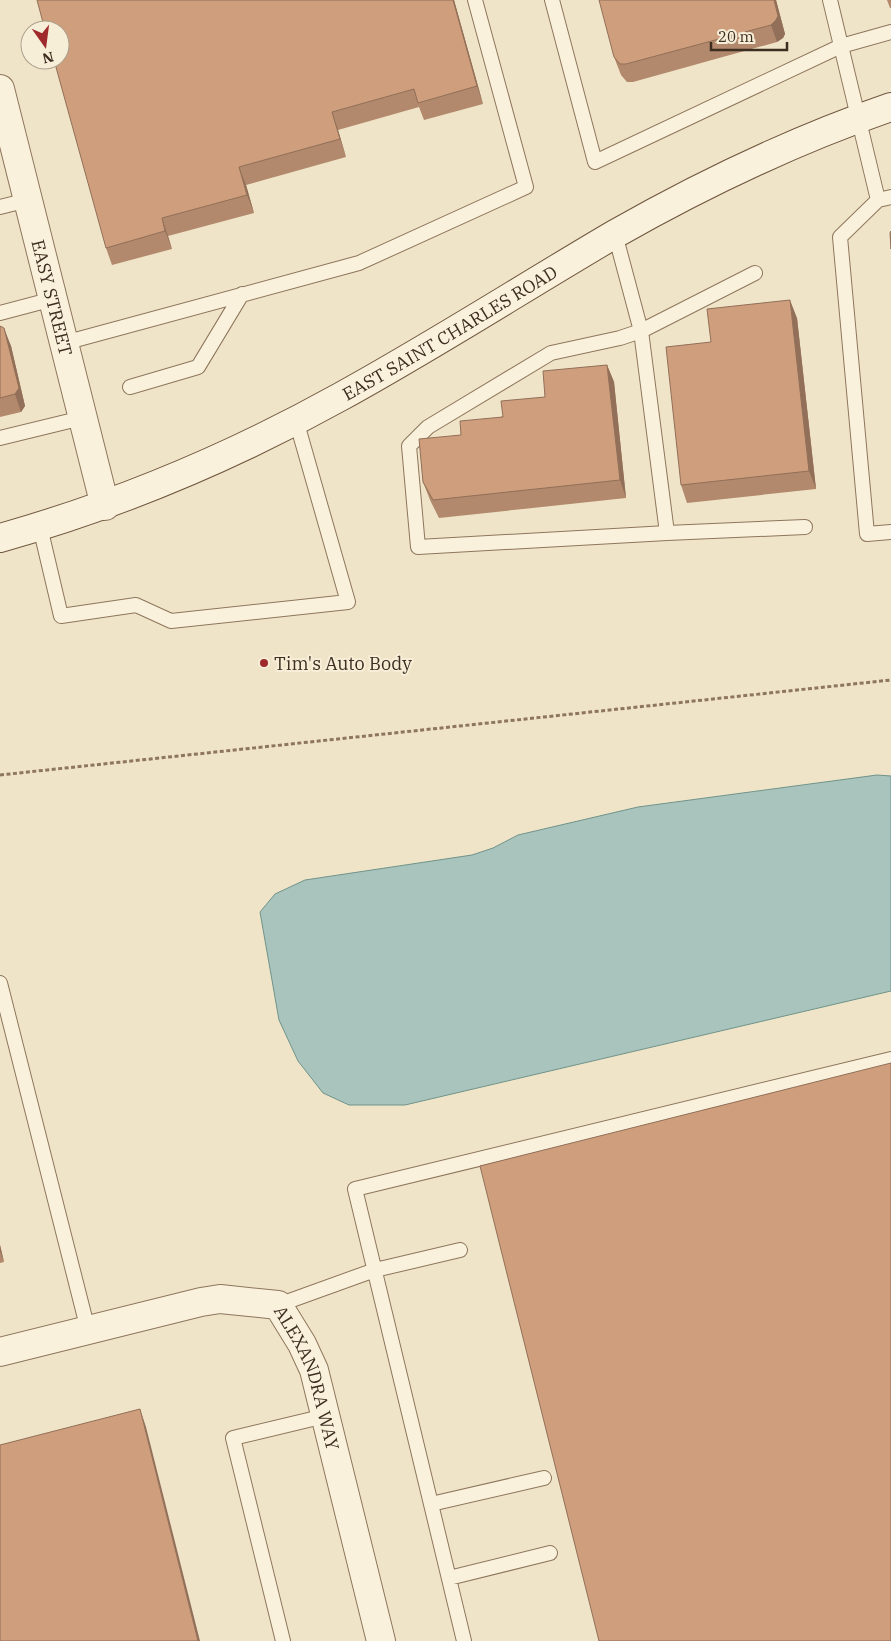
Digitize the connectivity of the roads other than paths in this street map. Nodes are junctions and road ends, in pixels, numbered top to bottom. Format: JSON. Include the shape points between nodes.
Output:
{"nodes":[{"id":1,"x":475,"y":0,"type":"edge"},
{"id":2,"x":552,"y":0,"type":"edge"},
{"id":3,"x":830,"y":0,"type":"edge"},
{"id":4,"x":891,"y":32,"type":"edge"},
{"id":5,"x":842,"y":46,"type":"junction"},
{"id":6,"x":0,"y":89,"type":"edge"},
{"id":7,"x":891,"y":107,"type":"edge"},
{"id":8,"x":859,"y":118,"type":"junction"},
{"id":9,"x":884,"y":198,"type":"edge"},
{"id":10,"x":28,"y":200,"type":"junction"},
{"id":11,"x":0,"y":207,"type":"edge"},
{"id":12,"x":615,"y":234,"type":"junction"},
{"id":13,"x":755,"y":273,"type":"dead end"},
{"id":14,"x":242,"y":294,"type":"junction"},
{"id":15,"x":54,"y":299,"type":"junction"},
{"id":16,"x":0,"y":313,"type":"edge"},
{"id":17,"x":641,"y":331,"type":"junction"},
{"id":18,"x":64,"y":343,"type":"junction"},
{"id":19,"x":130,"y":387,"type":"dead end"},
{"id":20,"x":82,"y":418,"type":"junction"},
{"id":21,"x":296,"y":420,"type":"junction"},
{"id":22,"x":0,"y":438,"type":"edge"},
{"id":23,"x":105,"y":506,"type":"junction"},
{"id":24,"x":40,"y":527,"type":"junction"},
{"id":25,"x":805,"y":527,"type":"dead end"},
{"id":26,"x":891,"y":532,"type":"edge"},
{"id":27,"x":667,"y":533,"type":"junction"},
{"id":28,"x":0,"y":538,"type":"edge"},
{"id":29,"x":0,"y":983,"type":"edge"},
{"id":30,"x":891,"y":1059,"type":"edge"},
{"id":31,"x":460,"y":1250,"type":"dead end"},
{"id":32,"x":375,"y":1270,"type":"junction"},
{"id":33,"x":278,"y":1304,"type":"junction"},
{"id":34,"x":88,"y":1330,"type":"junction"},
{"id":35,"x":0,"y":1352,"type":"edge"},
{"id":36,"x":325,"y":1416,"type":"junction"},
{"id":37,"x":544,"y":1478,"type":"dead end"},
{"id":38,"x":431,"y":1504,"type":"junction"},
{"id":39,"x":550,"y":1554,"type":"dead end"},
{"id":40,"x":449,"y":1578,"type":"junction"},
{"id":41,"x":283,"y":1641,"type":"edge"},
{"id":42,"x":381,"y":1641,"type":"edge"},
{"id":43,"x":464,"y":1641,"type":"edge"}],
"edges":[{"from":1,"to":14,"type":"lane","via":[[526,187],[359,263]]},
{"from":2,"to":5,"type":"lane","via":[[595,162]]},
{"from":3,"to":5,"type":"lane"},
{"from":4,"to":5,"type":"lane"},
{"from":5,"to":8,"type":"lane"},
{"from":6,"to":10,"type":"street","name":"EASY STREET"},
{"from":7,"to":8,"type":"street","name":"EAST SAINT CHARLES ROAD"},
{"from":8,"to":9,"type":"lane"},
{"from":8,"to":12,"type":"street","name":"EAST SAINT CHARLES ROAD","via":[[754,162]]},
{"from":9,"to":26,"type":"lane","via":[[840,237],[867,534]]},
{"from":10,"to":11,"type":"lane"},
{"from":10,"to":15,"type":"street","name":"EASY STREET"},
{"from":12,"to":17,"type":"lane"},
{"from":12,"to":21,"type":"street","name":"EAST SAINT CHARLES ROAD"},
{"from":13,"to":17,"type":"lane"},
{"from":14,"to":18,"type":"lane"},
{"from":14,"to":19,"type":"lane","via":[[198,367]]},
{"from":15,"to":16,"type":"lane"},
{"from":15,"to":18,"type":"street","name":"EASY STREET"},
{"from":17,"to":27,"type":"lane"},
{"from":17,"to":27,"type":"lane","via":[[551,353],[428,427],[408,446],[418,547]]},
{"from":18,"to":20,"type":"street","name":"EASY STREET"},
{"from":20,"to":22,"type":"lane"},
{"from":20,"to":23,"type":"street","name":"EASY STREET"},
{"from":21,"to":23,"type":"street","name":"EAST SAINT CHARLES ROAD","via":[[216,460]]},
{"from":21,"to":24,"type":"lane","via":[[348,602],[171,621],[136,604],[61,616]]},
{"from":23,"to":24,"type":"street","name":"EAST SAINT CHARLES ROAD"},
{"from":24,"to":28,"type":"street","name":"EAST SAINT CHARLES ROAD"},
{"from":25,"to":27,"type":"lane"},
{"from":29,"to":34,"type":"lane"},
{"from":30,"to":32,"type":"lane","via":[[355,1188]]},
{"from":31,"to":32,"type":"lane"},
{"from":32,"to":33,"type":"lane"},
{"from":32,"to":38,"type":"lane"},
{"from":33,"to":34,"type":"street","name":"ALEXANDRA WAY","via":[[220,1299]]},
{"from":33,"to":36,"type":"street","name":"ALEXANDRA WAY","via":[[314,1370]]},
{"from":34,"to":35,"type":"street","name":"ALEXANDRA WAY"},
{"from":36,"to":41,"type":"lane","via":[[233,1438]]},
{"from":36,"to":42,"type":"street","name":"ALEXANDRA WAY"},
{"from":37,"to":38,"type":"lane"},
{"from":38,"to":40,"type":"lane"},
{"from":39,"to":40,"type":"lane"},
{"from":40,"to":43,"type":"lane"}]}
